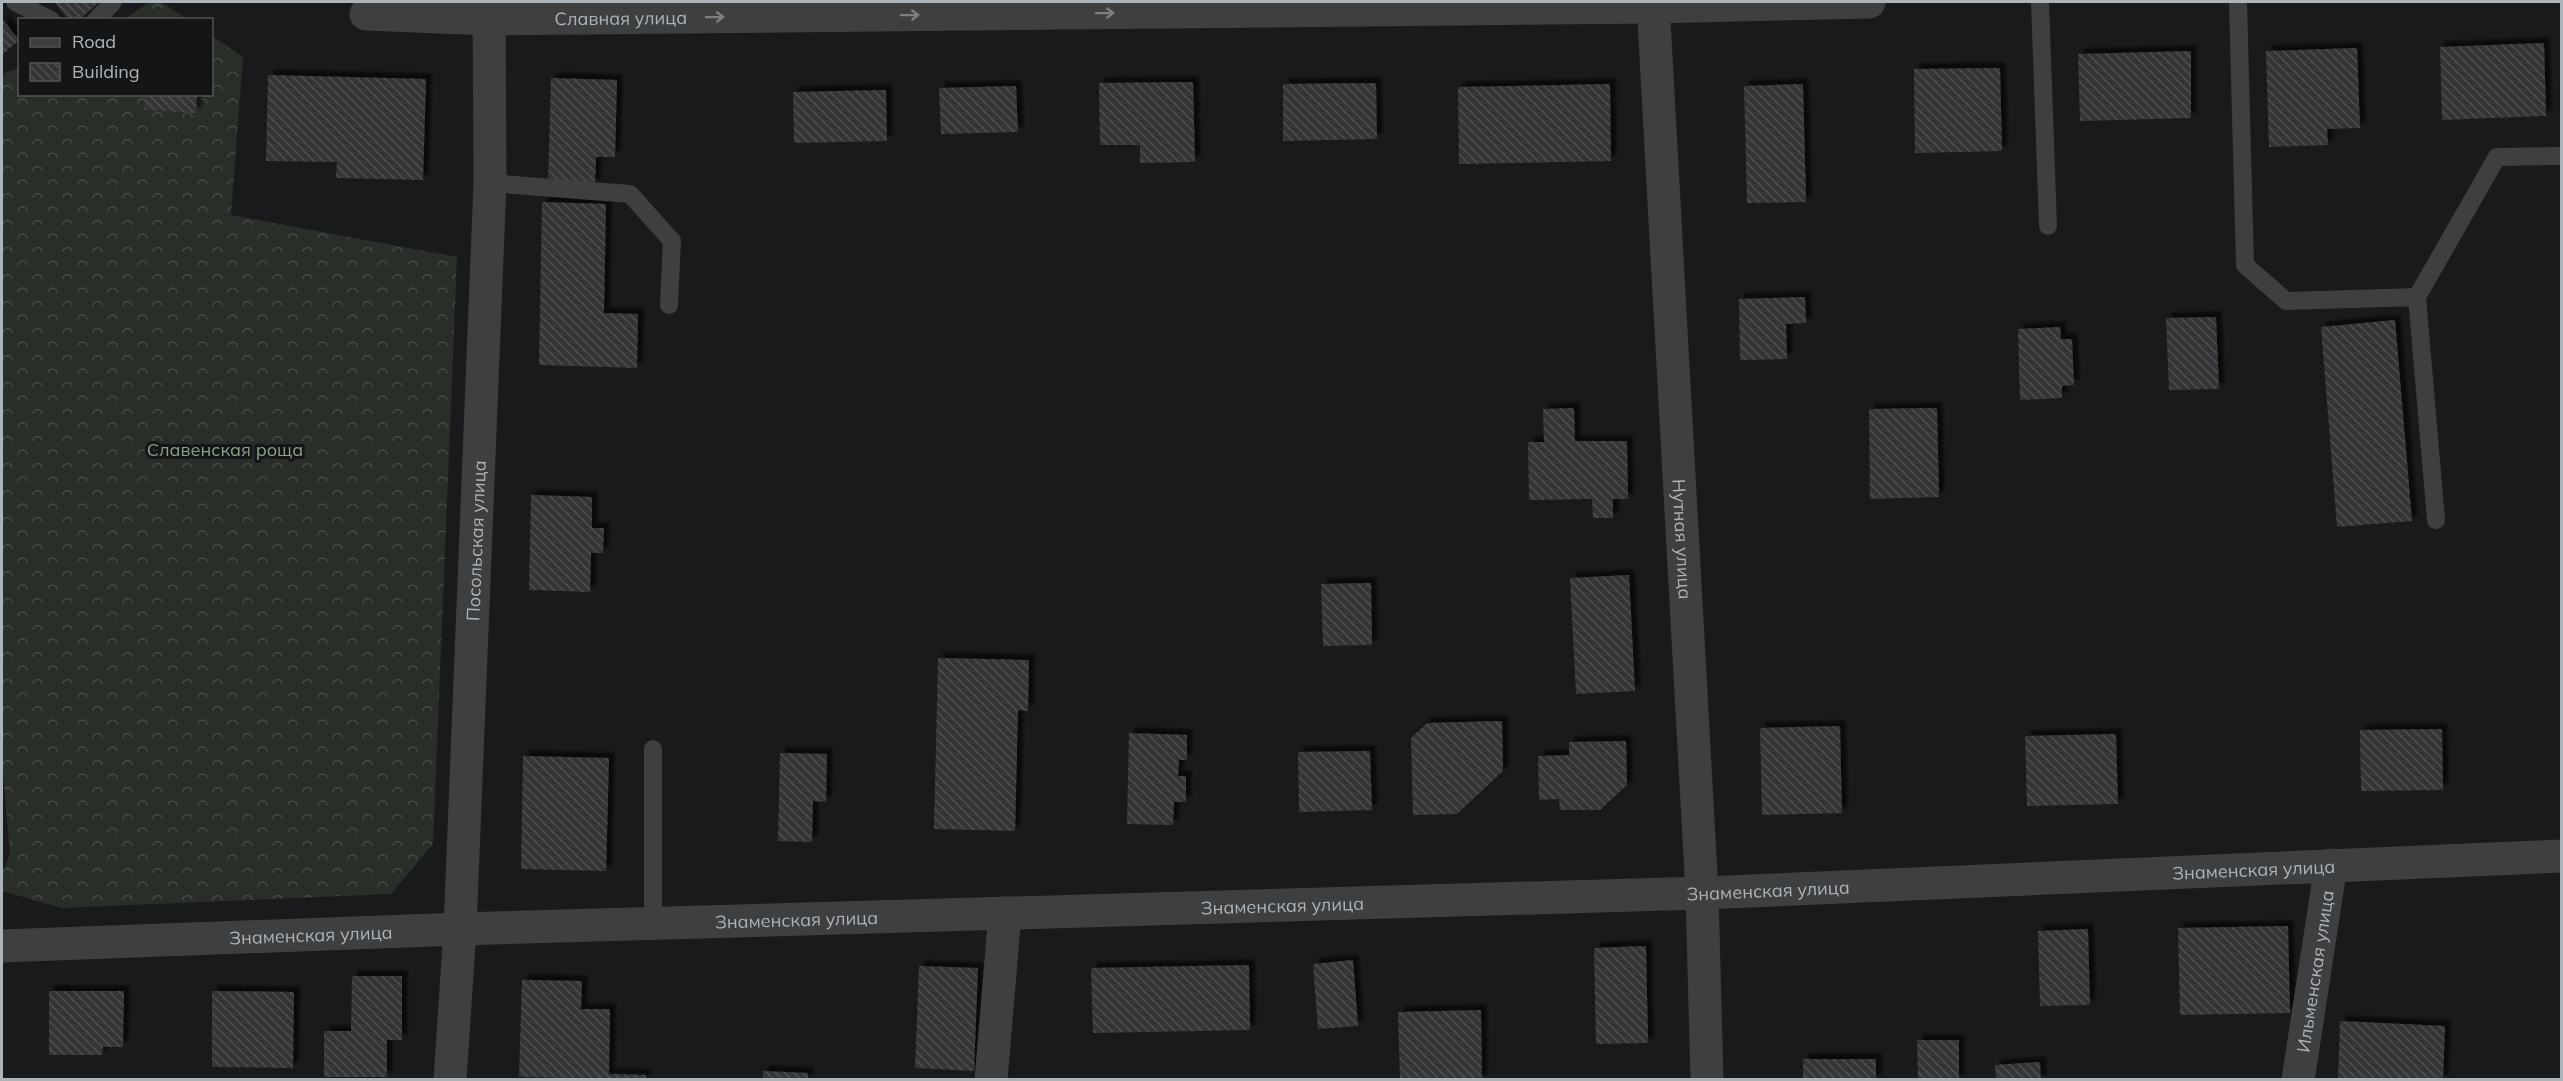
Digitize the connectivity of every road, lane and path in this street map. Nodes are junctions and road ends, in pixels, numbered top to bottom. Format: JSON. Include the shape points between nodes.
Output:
{"nodes":[{"id":1,"x":15,"y":2,"type":"edge"},
{"id":2,"x":113,"y":2,"type":"edge"},
{"id":3,"x":1869,"y":2,"type":"edge"},
{"id":4,"x":2040,"y":2,"type":"edge"},
{"id":5,"x":2238,"y":2,"type":"edge"},
{"id":6,"x":1653,"y":4,"type":"edge"},
{"id":7,"x":489,"y":10,"type":"edge"},
{"id":8,"x":366,"y":14,"type":"dead end"},
{"id":9,"x":47,"y":18,"type":"edge"},
{"id":10,"x":98,"y":18,"type":"edge"},
{"id":11,"x":2562,"y":156,"type":"edge"},
{"id":12,"x":490,"y":183,"type":"junction"},
{"id":13,"x":2048,"y":226,"type":"dead end"},
{"id":14,"x":2417,"y":297,"type":"junction"},
{"id":15,"x":669,"y":305,"type":"dead end"},
{"id":16,"x":2436,"y":520,"type":"dead end"},
{"id":17,"x":653,"y":749,"type":"dead end"},
{"id":18,"x":2562,"y":856,"type":"edge"},
{"id":19,"x":2331,"y":865,"type":"junction"},
{"id":20,"x":1702,"y":893,"type":"junction"},
{"id":21,"x":1005,"y":913,"type":"junction"},
{"id":22,"x":653,"y":924,"type":"junction"},
{"id":23,"x":460,"y":929,"type":"junction"},
{"id":24,"x":2,"y":946,"type":"edge"},
{"id":25,"x":450,"y":1080,"type":"edge"},
{"id":26,"x":991,"y":1080,"type":"edge"},
{"id":27,"x":1707,"y":1080,"type":"edge"},
{"id":28,"x":2298,"y":1080,"type":"edge"}],
"edges":[{"from":1,"to":9,"type":"lane"},
{"from":2,"to":10,"type":"lane"},
{"from":3,"to":6,"type":"street","name":"Славная улица"},
{"from":4,"to":13,"type":"lane"},
{"from":5,"to":14,"type":"lane","via":[[2246,265],[2286,301]]},
{"from":7,"to":6,"type":"street","name":"Славная улица","one_way":true},
{"from":6,"to":20,"type":"street","name":"Нутная улица"},
{"from":7,"to":8,"type":"street","name":"Славная улица"},
{"from":7,"to":12,"type":"street","name":"Посольская улица"},
{"from":11,"to":14,"type":"lane","via":[[2497,157]]},
{"from":12,"to":15,"type":"lane","via":[[630,194],[672,241]]},
{"from":12,"to":23,"type":"street","name":"Посольская улица"},
{"from":14,"to":16,"type":"lane"},
{"from":17,"to":22,"type":"lane"},
{"from":18,"to":19,"type":"street","name":"Знаменская улица"},
{"from":19,"to":20,"type":"street","name":"Знаменская улица"},
{"from":19,"to":28,"type":"street","name":"Ильменская улица"},
{"from":20,"to":21,"type":"street","name":"Знаменская улица"},
{"from":20,"to":27,"type":"street","name":"Нутная улица"},
{"from":21,"to":22,"type":"street","name":"Знаменская улица"},
{"from":21,"to":26,"type":"street"},
{"from":22,"to":23,"type":"street","name":"Знаменская улица"},
{"from":23,"to":24,"type":"street","name":"Знаменская улица"},
{"from":23,"to":25,"type":"street","name":"Посольская улица"}]}
